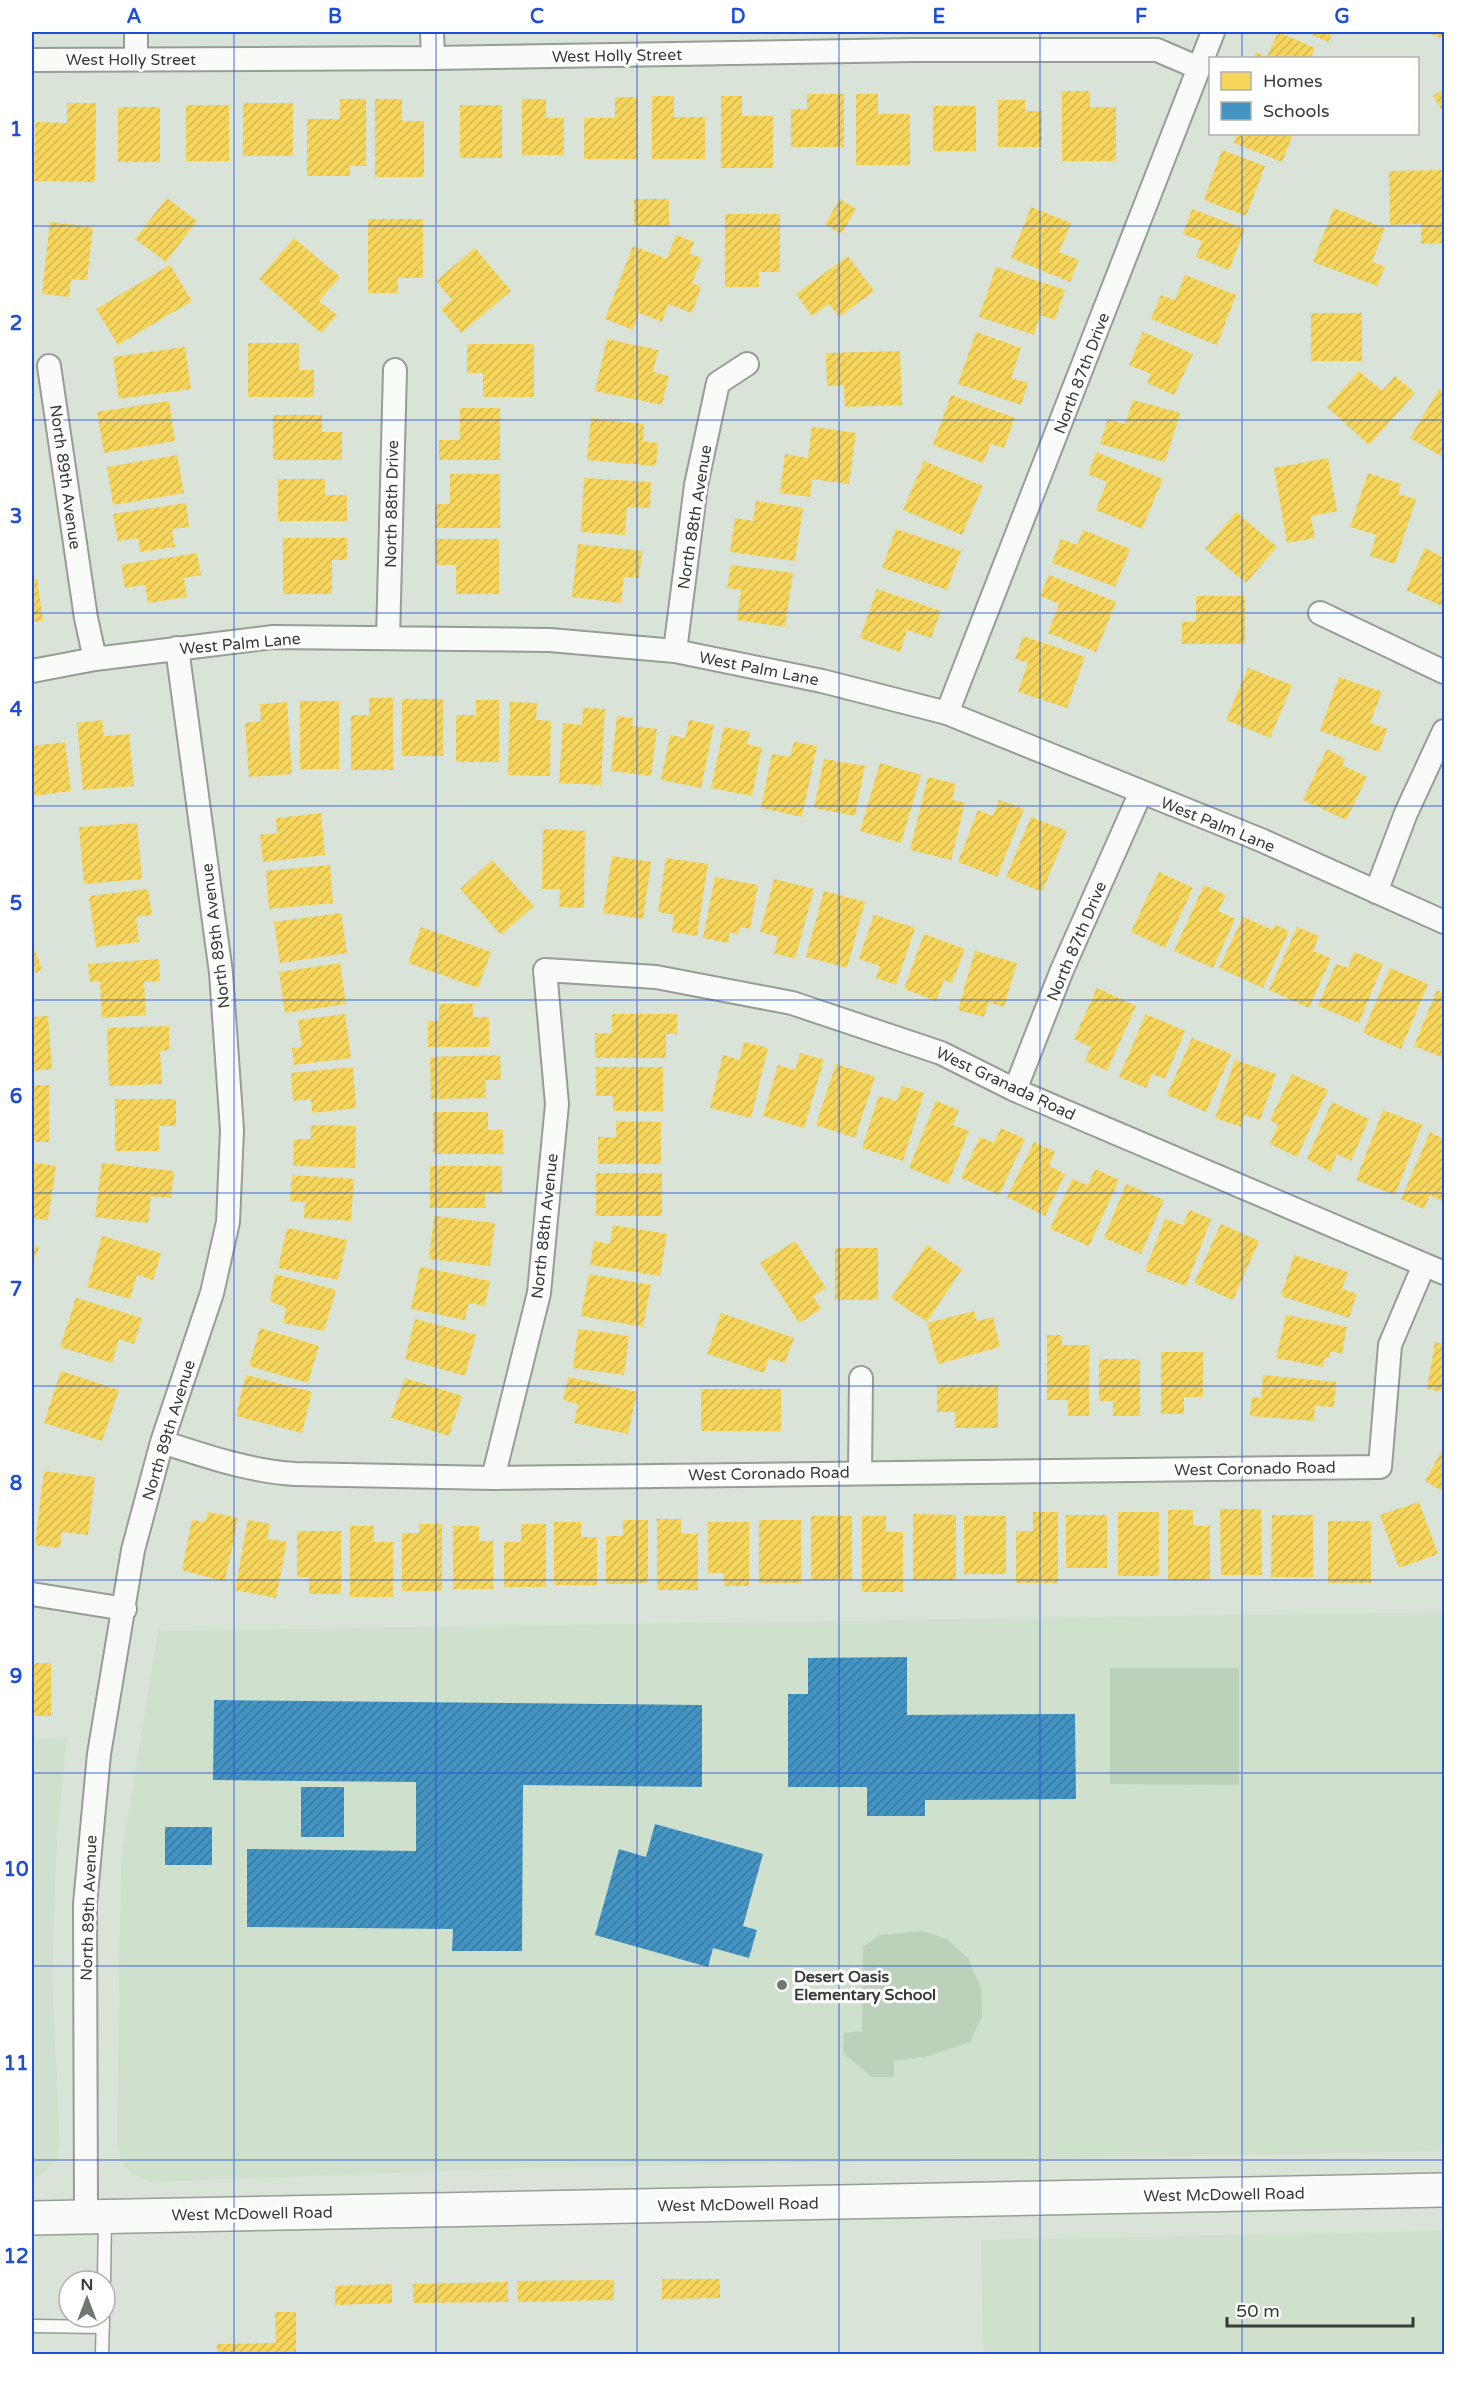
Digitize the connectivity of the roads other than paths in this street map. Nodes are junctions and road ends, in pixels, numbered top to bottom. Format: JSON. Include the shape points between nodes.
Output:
{"nodes":[{"id":1,"x":136,"y":32,"type":"edge"},
{"id":2,"x":432,"y":32,"type":"edge"},
{"id":3,"x":1213,"y":32,"type":"edge"},
{"id":4,"x":433,"y":58,"type":"junction"},
{"id":5,"x":136,"y":59,"type":"junction"},
{"id":6,"x":32,"y":60,"type":"edge"},
{"id":7,"x":1199,"y":68,"type":"junction"},
{"id":8,"x":747,"y":364,"type":"dead end"},
{"id":9,"x":49,"y":366,"type":"dead end"},
{"id":10,"x":394,"y":370,"type":"dead end"},
{"id":11,"x":1320,"y":613,"type":"dead end"},
{"id":12,"x":388,"y":638,"type":"junction"},
{"id":13,"x":177,"y":648,"type":"junction"},
{"id":14,"x":675,"y":651,"type":"junction"},
{"id":15,"x":95,"y":659,"type":"junction"},
{"id":16,"x":32,"y":671,"type":"edge"},
{"id":17,"x":1444,"y":672,"type":"edge"},
{"id":18,"x":947,"y":713,"type":"junction"},
{"id":19,"x":1444,"y":731,"type":"edge"},
{"id":20,"x":1141,"y":792,"type":"junction"},
{"id":21,"x":1376,"y":892,"type":"junction"},
{"id":22,"x":1444,"y":922,"type":"edge"},
{"id":23,"x":545,"y":970,"type":"joint"},
{"id":24,"x":1015,"y":1090,"type":"junction"},
{"id":25,"x":1434,"y":1269,"type":"edge"},
{"id":26,"x":861,"y":1378,"type":"dead end"},
{"id":27,"x":162,"y":1442,"type":"junction"},
{"id":28,"x":860,"y":1472,"type":"junction"},
{"id":29,"x":493,"y":1478,"type":"junction"},
{"id":30,"x":32,"y":1594,"type":"edge"},
{"id":31,"x":124,"y":1609,"type":"junction"},
{"id":32,"x":1444,"y":2190,"type":"edge"},
{"id":33,"x":96,"y":2216,"type":"junction"},
{"id":34,"x":32,"y":2218,"type":"edge"},
{"id":35,"x":103,"y":2269,"type":"edge"},
{"id":36,"x":57,"y":2325,"type":"edge"},
{"id":37,"x":32,"y":2326,"type":"edge"},
{"id":38,"x":103,"y":2329,"type":"edge"},
{"id":39,"x":102,"y":2355,"type":"edge"}],
"edges":[{"from":1,"to":5,"type":"street"},
{"from":2,"to":4,"type":"street"},
{"from":3,"to":7,"type":"street","name":"North 87th Drive"},
{"from":4,"to":5,"type":"street","name":"West Holly Street"},
{"from":4,"to":7,"type":"street","name":"West Holly Street","via":[[1157,50]]},
{"from":5,"to":6,"type":"street","name":"West Holly Street"},
{"from":7,"to":18,"type":"street","name":"North 87th Drive"},
{"from":8,"to":14,"type":"street","name":"North 88th Avenue","via":[[718,383],[696,485]]},
{"from":9,"to":15,"type":"street","name":"North 89th Avenue"},
{"from":10,"to":12,"type":"street","name":"North 88th Drive"},
{"from":11,"to":17,"type":"street"},
{"from":12,"to":13,"type":"street","name":"West Palm Lane","via":[[273,637]]},
{"from":12,"to":14,"type":"street","name":"West Palm Lane","via":[[550,640]]},
{"from":13,"to":15,"type":"street","name":"West Palm Lane"},
{"from":13,"to":27,"type":"street","name":"North 89th Avenue","via":[[221,973],[232,1130],[228,1222],[221,1259]]},
{"from":14,"to":18,"type":"street","name":"West Palm Lane","via":[[822,681]]},
{"from":15,"to":16,"type":"street","name":"West Palm Lane"},
{"from":18,"to":20,"type":"street","name":"West Palm Lane"},
{"from":19,"to":21,"type":"street","via":[[1406,813]]},
{"from":20,"to":21,"type":"street","name":"West Palm Lane","via":[[1262,840]]},
{"from":20,"to":24,"type":"street","name":"North 87th Drive","via":[[1062,970]]},
{"from":21,"to":22,"type":"street","name":"West Palm Lane"},
{"from":23,"to":24,"type":"street","name":"West Granada Road","via":[[656,977],[792,1003],[942,1053]]},
{"from":23,"to":29,"type":"street","name":"North 88th Avenue","via":[[557,1104],[539,1293]]},
{"from":24,"to":25,"type":"street","name":"West Granada Road"},
{"from":25,"to":28,"type":"street","name":"West Coronado Road","via":[[1390,1345],[1380,1467]]},
{"from":26,"to":28,"type":"street"},
{"from":27,"to":29,"type":"street","name":"West Coronado Road","via":[[266,1472]]},
{"from":27,"to":31,"type":"street","name":"North 89th Avenue","via":[[133,1550]]},
{"from":28,"to":29,"type":"street","name":"West Coronado Road"},
{"from":30,"to":31,"type":"street"},
{"from":31,"to":33,"type":"street","name":"North 89th Avenue","via":[[99,1754],[85,1904]]},
{"from":32,"to":33,"type":"main road","name":"West McDowell Road"},
{"from":33,"to":34,"type":"main road","name":"West McDowell Road"},
{"from":33,"to":35,"type":"lane"},
{"from":36,"to":37,"type":"lane"},
{"from":38,"to":39,"type":"lane"}]}
